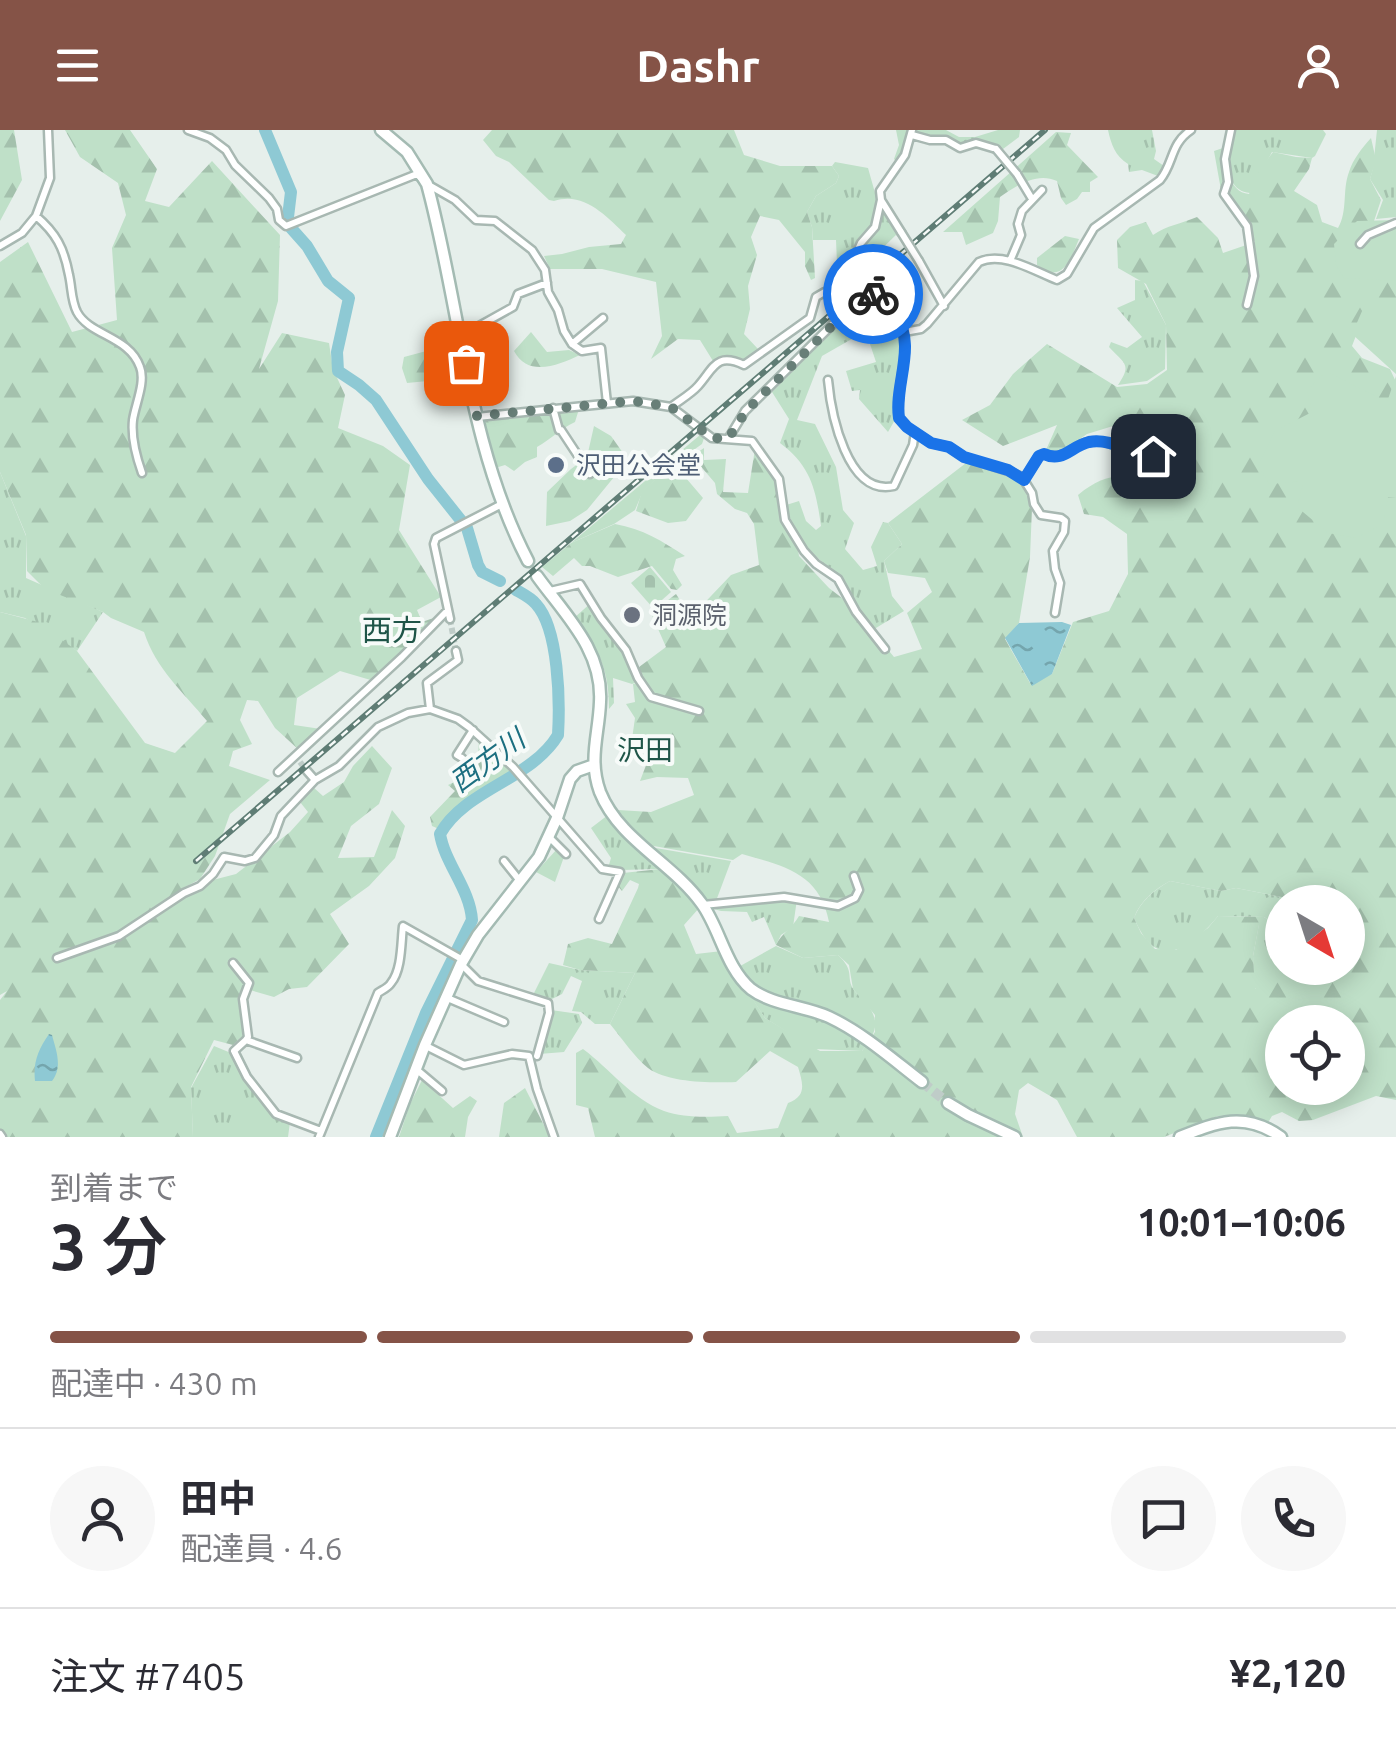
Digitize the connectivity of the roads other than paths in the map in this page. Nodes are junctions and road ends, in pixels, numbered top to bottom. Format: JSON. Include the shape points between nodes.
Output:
{"nodes":[{"id":1,"x":48,"y":130,"type":"edge"},
{"id":2,"x":188,"y":130,"type":"edge"},
{"id":3,"x":382,"y":130,"type":"edge"},
{"id":4,"x":1190,"y":130,"type":"edge"},
{"id":5,"x":1230,"y":130,"type":"edge"},
{"id":6,"x":912,"y":132,"type":"edge"},
{"id":7,"x":395,"y":134,"type":"edge"},
{"id":8,"x":427,"y":184,"type":"junction"},
{"id":9,"x":1042,"y":190,"type":"dead end"},
{"id":10,"x":1032,"y":199,"type":"junction"},
{"id":11,"x":881,"y":200,"type":"junction"},
{"id":12,"x":36,"y":216,"type":"junction"},
{"id":13,"x":1396,"y":224,"type":"edge"},
{"id":14,"x":1360,"y":244,"type":"dead end"},
{"id":15,"x":0,"y":246,"type":"edge"},
{"id":16,"x":1010,"y":261,"type":"junction"},
{"id":17,"x":547,"y":283,"type":"junction"},
{"id":18,"x":944,"y":306,"type":"junction"},
{"id":19,"x":1247,"y":306,"type":"dead end"},
{"id":20,"x":603,"y":318,"type":"dead end"},
{"id":21,"x":904,"y":332,"type":"junction"},
{"id":22,"x":461,"y":336,"type":"junction"},
{"id":23,"x":572,"y":344,"type":"junction"},
{"id":24,"x":828,"y":380,"type":"dead end"},
{"id":25,"x":607,"y":402,"type":"junction"},
{"id":26,"x":671,"y":407,"type":"junction"},
{"id":27,"x":553,"y":408,"type":"junction"},
{"id":28,"x":477,"y":416,"type":"junction"},
{"id":29,"x":563,"y":431,"type":"junction"},
{"id":30,"x":915,"y":432,"type":"junction"},
{"id":31,"x":728,"y":439,"type":"junction"},
{"id":32,"x":563,"y":442,"type":"dead end"},
{"id":33,"x":1175,"y":456,"type":"dead end"},
{"id":34,"x":142,"y":473,"type":"dead end"},
{"id":35,"x":590,"y":474,"type":"dead end"},
{"id":36,"x":1024,"y":480,"type":"junction"},
{"id":37,"x":502,"y":504,"type":"junction"},
{"id":38,"x":528,"y":560,"type":"dead end"},
{"id":39,"x":537,"y":576,"type":"dead end"},
{"id":40,"x":548,"y":591,"type":"junction"},
{"id":41,"x":1055,"y":612,"type":"dead end"},
{"id":42,"x":885,"y":649,"type":"dead end"},
{"id":43,"x":456,"y":651,"type":"dead end"},
{"id":44,"x":430,"y":709,"type":"junction"},
{"id":45,"x":698,"y":711,"type":"dead end"},
{"id":46,"x":473,"y":730,"type":"junction"},
{"id":47,"x":462,"y":758,"type":"dead end"},
{"id":48,"x":594,"y":764,"type":"junction"},
{"id":49,"x":307,"y":771,"type":"tunnel mouth"},
{"id":50,"x":278,"y":772,"type":"dead end"},
{"id":51,"x":314,"y":780,"type":"junction"},
{"id":52,"x":556,"y":818,"type":"junction"},
{"id":53,"x":549,"y":837,"type":"junction"},
{"id":54,"x":566,"y":854,"type":"dead end"},
{"id":55,"x":504,"y":861,"type":"dead end"},
{"id":56,"x":854,"y":876,"type":"dead end"},
{"id":57,"x":520,"y":882,"type":"junction"},
{"id":58,"x":702,"y":905,"type":"junction"},
{"id":59,"x":598,"y":919,"type":"dead end"},
{"id":60,"x":57,"y":958,"type":"dead end"},
{"id":61,"x":462,"y":962,"type":"junction"},
{"id":62,"x":233,"y":963,"type":"dead end"},
{"id":63,"x":445,"y":997,"type":"junction"},
{"id":64,"x":504,"y":1022,"type":"dead end"},
{"id":65,"x":246,"y":1040,"type":"junction"},
{"id":66,"x":425,"y":1045,"type":"junction"},
{"id":67,"x":536,"y":1056,"type":"dead end"},
{"id":68,"x":297,"y":1058,"type":"dead end"},
{"id":69,"x":416,"y":1068,"type":"junction"},
{"id":70,"x":922,"y":1082,"type":"tunnel mouth"},
{"id":71,"x":442,"y":1090,"type":"dead end"},
{"id":72,"x":948,"y":1102,"type":"tunnel mouth"},
{"id":73,"x":320,"y":1134,"type":"edge"},
{"id":74,"x":390,"y":1137,"type":"edge"},
{"id":75,"x":554,"y":1137,"type":"edge"},
{"id":76,"x":1015,"y":1137,"type":"edge"},
{"id":77,"x":1180,"y":1137,"type":"edge"},
{"id":78,"x":1281,"y":1137,"type":"edge"}],
"edges":[{"from":1,"to":12,"type":"street","via":[[50,178]]},
{"from":2,"to":8,"type":"street","via":[[226,150],[277,208],[279,220],[290,224],[418,174]]},
{"from":3,"to":7,"type":"main road"},
{"from":4,"to":16,"type":"street","via":[[1177,143],[1166,173],[1094,228],[1067,274],[1057,280]]},
{"from":5,"to":19,"type":"street","via":[[1224,194],[1247,226],[1254,276]]},
{"from":6,"to":10,"type":"street","bridge":true,"via":[[960,148],[976,143],[996,149]]},
{"from":6,"to":11,"type":"street"},
{"from":7,"to":8,"type":"main road"},
{"from":8,"to":17,"type":"street","via":[[476,220],[495,221],[528,246]]},
{"from":8,"to":22,"type":"main road"},
{"from":9,"to":10,"type":"street"},
{"from":10,"to":16,"type":"street","via":[[1022,211]]},
{"from":11,"to":18,"type":"street","bridge":true},
{"from":11,"to":26,"type":"street","via":[[853,269],[840,270],[816,297],[810,318],[744,364],[714,364]]},
{"from":12,"to":15,"type":"street"},
{"from":12,"to":34,"type":"street","via":[[60,246],[79,316],[119,340],[140,366],[132,424]]},
{"from":13,"to":14,"type":"street"},
{"from":16,"to":18,"type":"street","via":[[980,262]]},
{"from":17,"to":22,"type":"street","via":[[518,294],[512,307]]},
{"from":17,"to":23,"type":"street"},
{"from":18,"to":21,"type":"street","via":[[921,329]]},
{"from":20,"to":23,"type":"street"},
{"from":21,"to":30,"type":"street","via":[[898,410]]},
{"from":21,"to":31,"type":"street","via":[[888,303],[870,292],[746,411]]},
{"from":22,"to":28,"type":"main road"},
{"from":23,"to":25,"type":"street","via":[[582,351],[601,348]]},
{"from":24,"to":30,"type":"street","via":[[840,440],[865,480],[894,486]]},
{"from":25,"to":26,"type":"street"},
{"from":25,"to":27,"type":"street"},
{"from":26,"to":31,"type":"street","via":[[712,438]]},
{"from":27,"to":28,"type":"street"},
{"from":27,"to":29,"type":"street"},
{"from":28,"to":37,"type":"main road"},
{"from":29,"to":32,"type":"street"},
{"from":29,"to":35,"type":"street"},
{"from":30,"to":36,"type":"street"},
{"from":31,"to":42,"type":"street","via":[[752,441],[779,479],[785,520],[804,550],[838,579]]},
{"from":33,"to":36,"type":"street","via":[[1086,442],[1060,457],[1039,456]]},
{"from":36,"to":41,"type":"street","via":[[1041,514],[1065,521],[1053,552],[1060,583]]},
{"from":37,"to":38,"type":"main road"},
{"from":37,"to":50,"type":"street","via":[[436,538],[449,614]]},
{"from":39,"to":40,"type":"main road"},
{"from":40,"to":45,"type":"street","via":[[580,584],[651,697]]},
{"from":40,"to":48,"type":"main road","via":[[593,656],[600,702]]},
{"from":43,"to":44,"type":"street","via":[[458,660],[427,683]]},
{"from":44,"to":46,"type":"street"},
{"from":44,"to":51,"type":"street","via":[[378,727],[339,766]]},
{"from":46,"to":47,"type":"street","via":[[457,756]]},
{"from":46,"to":52,"type":"street"},
{"from":48,"to":52,"type":"main road","via":[[570,778]]},
{"from":48,"to":58,"type":"main road","via":[[600,790],[621,825]]},
{"from":49,"to":51,"type":"street"},
{"from":51,"to":60,"type":"street","via":[[255,858],[224,857],[200,886],[119,936]]},
{"from":52,"to":53,"type":"main road"},
{"from":52,"to":59,"type":"street","via":[[602,870],[620,872]]},
{"from":53,"to":54,"type":"street"},
{"from":53,"to":57,"type":"main road"},
{"from":55,"to":57,"type":"street"},
{"from":56,"to":58,"type":"street","via":[[855,898],[838,906],[784,897]]},
{"from":57,"to":61,"type":"main road"},
{"from":58,"to":70,"type":"main road","via":[[754,992],[850,1027]]},
{"from":61,"to":63,"type":"main road"},
{"from":61,"to":67,"type":"street","via":[[478,981],[548,1003]]},
{"from":61,"to":73,"type":"street","via":[[403,926],[393,980],[378,993]]},
{"from":62,"to":65,"type":"street","via":[[249,983]]},
{"from":63,"to":64,"type":"street"},
{"from":63,"to":66,"type":"main road"},
{"from":65,"to":68,"type":"street"},
{"from":65,"to":73,"type":"street","via":[[234,1050],[276,1114]]},
{"from":66,"to":69,"type":"main road"},
{"from":66,"to":75,"type":"street","via":[[468,1066],[529,1056]]},
{"from":69,"to":71,"type":"street"},
{"from":69,"to":74,"type":"main road"},
{"from":72,"to":76,"type":"main road"},
{"from":77,"to":78,"type":"main road","via":[[1223,1121],[1244,1121]]}]}
